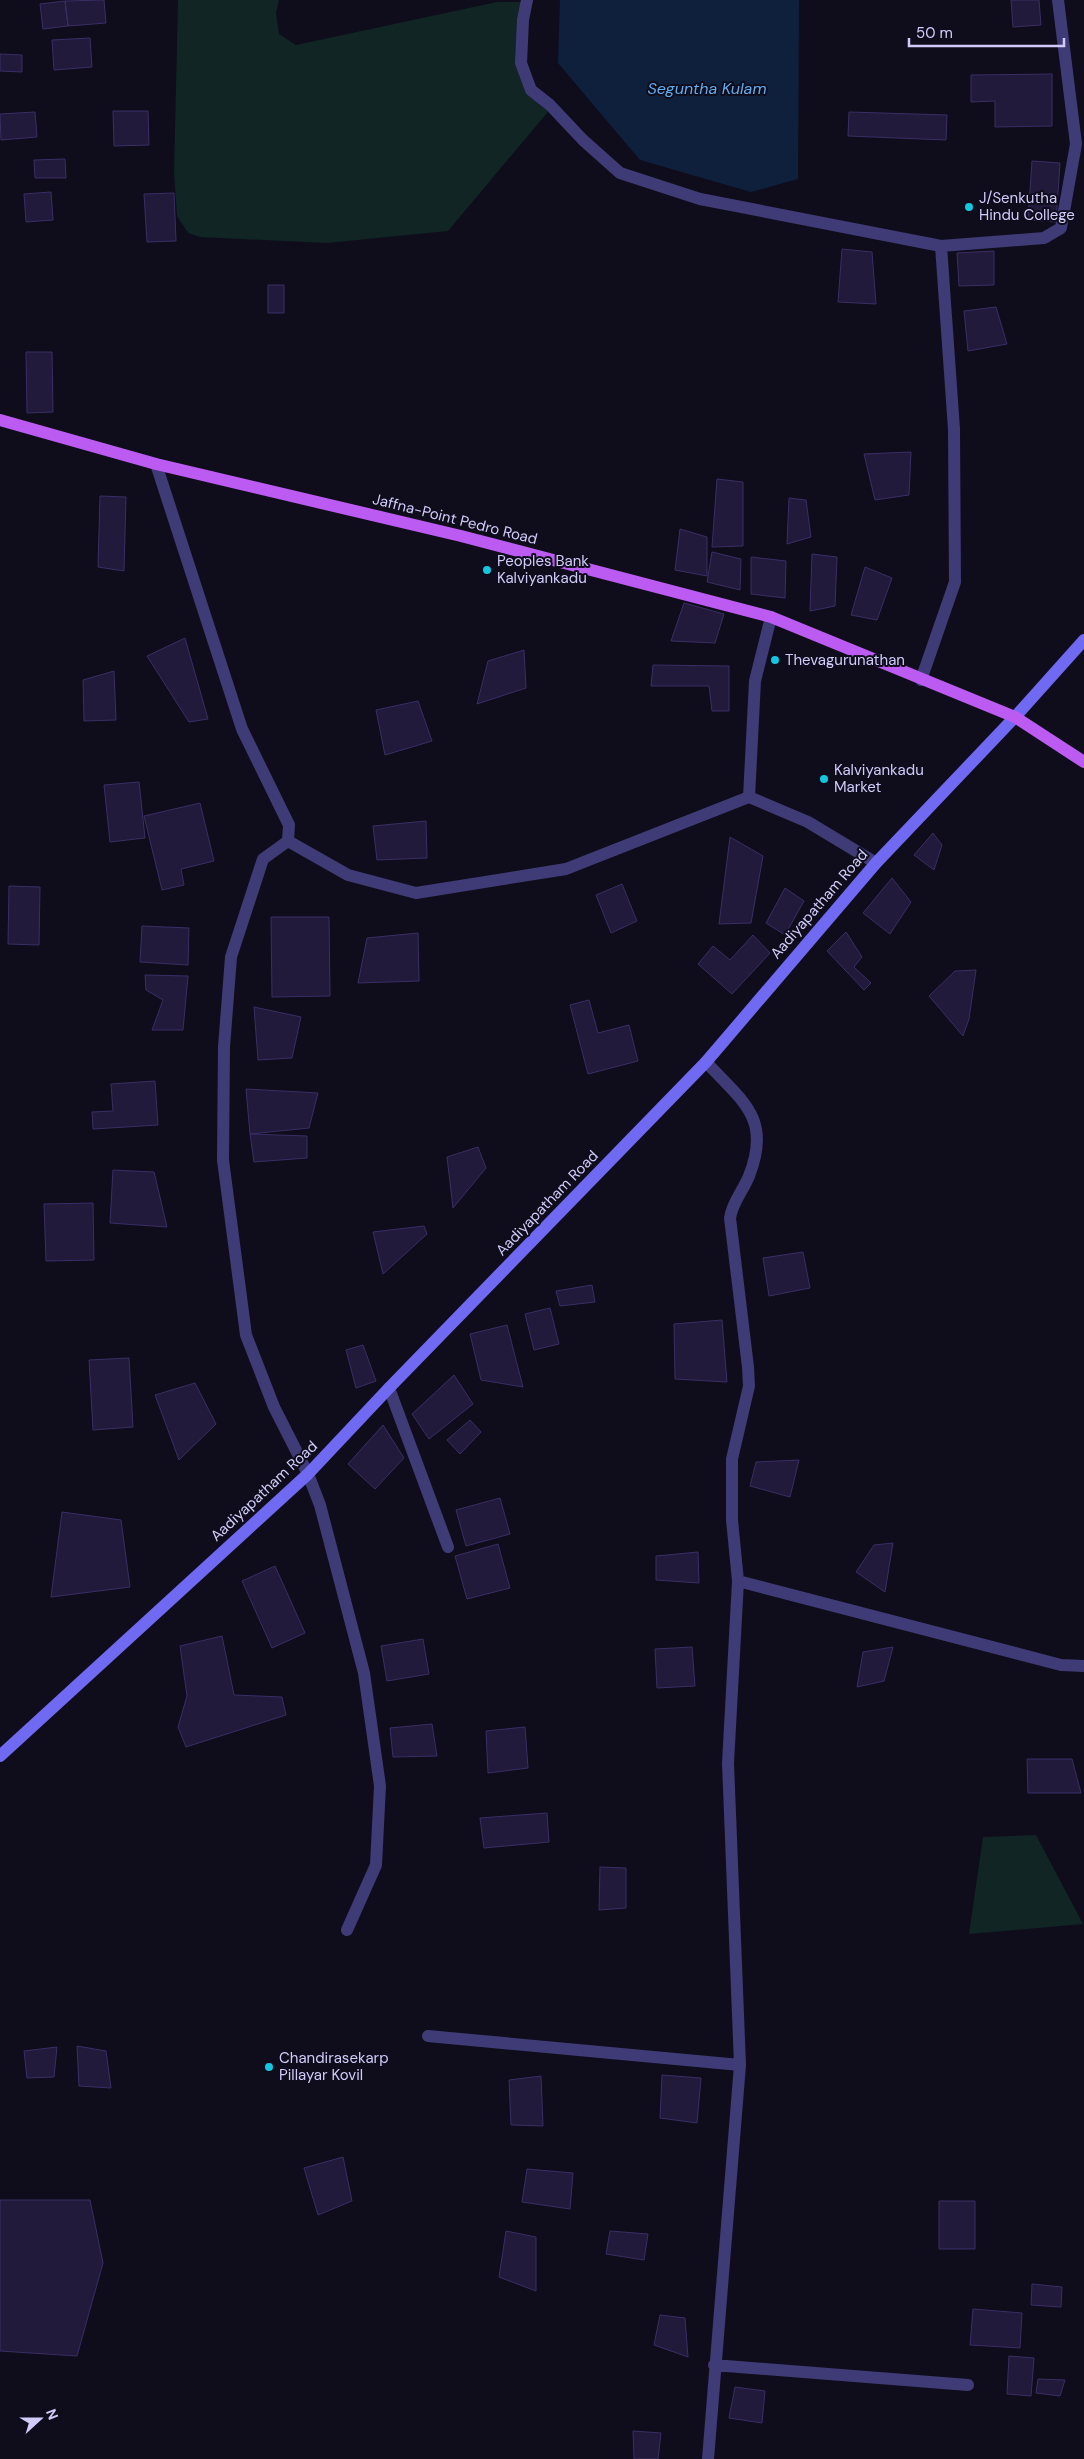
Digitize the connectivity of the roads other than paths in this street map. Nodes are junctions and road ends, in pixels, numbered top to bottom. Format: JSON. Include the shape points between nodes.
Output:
{"nodes":[{"id":1,"x":527,"y":0,"type":"edge"},
{"id":2,"x":1058,"y":0,"type":"edge"},
{"id":3,"x":1080,"y":143,"type":"edge"},
{"id":4,"x":941,"y":246,"type":"junction"},
{"id":5,"x":0,"y":420,"type":"edge"},
{"id":6,"x":156,"y":464,"type":"junction"},
{"id":7,"x":771,"y":617,"type":"junction"},
{"id":8,"x":1084,"y":640,"type":"edge"},
{"id":9,"x":921,"y":680,"type":"junction"},
{"id":10,"x":1016,"y":717,"type":"junction"},
{"id":11,"x":1084,"y":762,"type":"edge"},
{"id":12,"x":749,"y":797,"type":"junction"},
{"id":13,"x":288,"y":841,"type":"junction"},
{"id":14,"x":876,"y":863,"type":"junction"},
{"id":15,"x":706,"y":1062,"type":"junction"},
{"id":16,"x":389,"y":1388,"type":"junction"},
{"id":17,"x":308,"y":1474,"type":"junction"},
{"id":18,"x":448,"y":1547,"type":"dead end"},
{"id":19,"x":738,"y":1581,"type":"junction"},
{"id":20,"x":1084,"y":1666,"type":"edge"},
{"id":21,"x":0,"y":1756,"type":"edge"},
{"id":22,"x":347,"y":1930,"type":"dead end"},
{"id":23,"x":428,"y":2036,"type":"dead end"},
{"id":24,"x":740,"y":2065,"type":"junction"},
{"id":25,"x":714,"y":2365,"type":"junction"},
{"id":26,"x":968,"y":2385,"type":"dead end"},
{"id":27,"x":708,"y":2459,"type":"edge"}],
"edges":[{"from":1,"to":4,"type":"street","via":[[521,63],[531,90],[620,173],[700,199]]},
{"from":2,"to":3,"type":"street"},
{"from":3,"to":4,"type":"street","via":[[1062,228],[1044,238]]},
{"from":4,"to":9,"type":"street","via":[[954,429],[954,582]]},
{"from":5,"to":6,"type":"main road","name":"Jaffna-Point Pedro Road"},
{"from":6,"to":7,"type":"main road","name":"Jaffna-Point Pedro Road","via":[[470,538]]},
{"from":6,"to":13,"type":"street","via":[[242,729],[289,825]]},
{"from":7,"to":9,"type":"main road","name":"Jaffna-Point Pedro Road"},
{"from":7,"to":12,"type":"street","via":[[755,681]]},
{"from":8,"to":10,"type":"street","name":"Aadiyapatham Road"},
{"from":9,"to":10,"type":"main road","name":"Jaffna-Point Pedro Road"},
{"from":10,"to":11,"type":"main road","name":"Jaffna-Point Pedro Road"},
{"from":10,"to":14,"type":"street","name":"Aadiyapatham Road"},
{"from":12,"to":13,"type":"street","via":[[566,869],[416,892],[348,876]]},
{"from":12,"to":14,"type":"street","via":[[808,822]]},
{"from":13,"to":17,"type":"street","via":[[263,859],[231,957],[224,1047],[223,1160],[246,1335],[274,1407]]},
{"from":14,"to":15,"type":"street","name":"Aadiyapatham Road"},
{"from":15,"to":16,"type":"street","name":"Aadiyapatham Road"},
{"from":15,"to":19,"type":"street","via":[[750,1110],[759,1137],[749,1176],[730,1218],[748,1367],[748,1386],[732,1459],[732,1520]]},
{"from":16,"to":17,"type":"street","name":"Aadiyapatham Road"},
{"from":16,"to":18,"type":"street"},
{"from":17,"to":21,"type":"street","name":"Aadiyapatham Road"},
{"from":17,"to":22,"type":"street","via":[[320,1505],[364,1673],[380,1786],[376,1866]]},
{"from":19,"to":20,"type":"street","via":[[1060,1665]]},
{"from":19,"to":24,"type":"street","via":[[728,1763]]},
{"from":23,"to":24,"type":"street"},
{"from":24,"to":25,"type":"street"},
{"from":25,"to":26,"type":"street"},
{"from":25,"to":27,"type":"street"}]}
